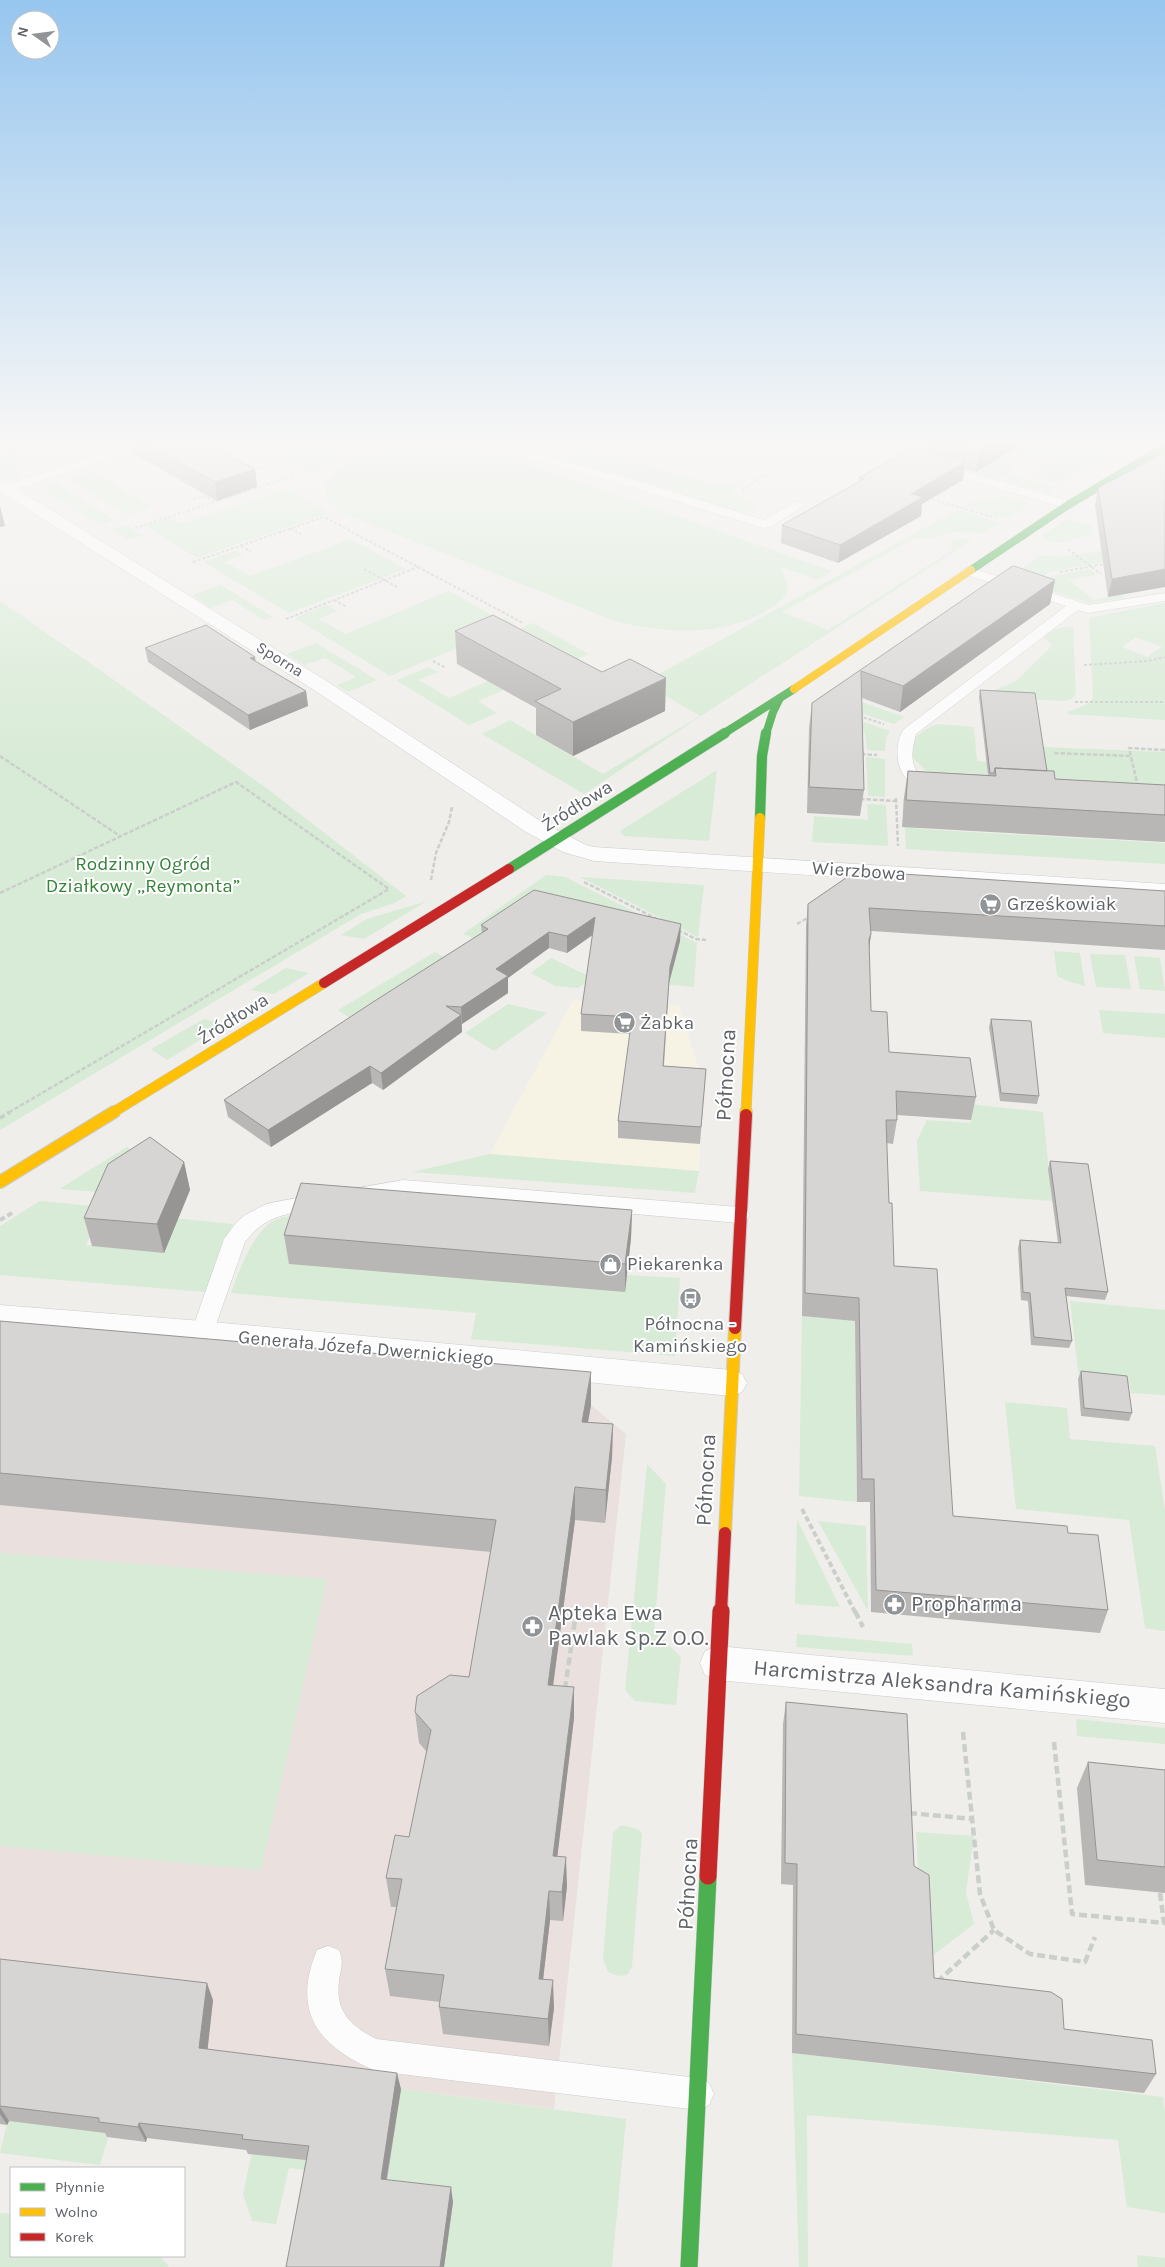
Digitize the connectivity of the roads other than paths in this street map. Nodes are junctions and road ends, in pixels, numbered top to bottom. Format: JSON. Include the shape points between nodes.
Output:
{"nodes":[{"id":1,"x":103,"y":550,"type":"edge"},
{"id":2,"x":1000,"y":550,"type":"edge"},
{"id":3,"x":968,"y":571,"type":"junction"},
{"id":4,"x":1165,"y":597,"type":"edge"},
{"id":5,"x":1075,"y":606,"type":"junction"},
{"id":6,"x":780,"y":698,"type":"junction"},
{"id":7,"x":947,"y":785,"type":"edge"},
{"id":8,"x":555,"y":840,"type":"junction"},
{"id":9,"x":757,"y":865,"type":"junction"},
{"id":10,"x":1165,"y":891,"type":"edge"},
{"id":11,"x":0,"y":1182,"type":"edge"},
{"id":12,"x":739,"y":1215,"type":"junction"},
{"id":13,"x":0,"y":1317,"type":"edge"},
{"id":14,"x":202,"y":1333,"type":"junction"},
{"id":15,"x":731,"y":1383,"type":"junction"},
{"id":16,"x":718,"y":1663,"type":"junction"},
{"id":17,"x":1165,"y":1706,"type":"edge"},
{"id":18,"x":328,"y":1961,"type":"dead end"},
{"id":19,"x":698,"y":2094,"type":"junction"},
{"id":20,"x":689,"y":2267,"type":"edge"}],
"edges":[{"from":1,"to":8,"type":"street","name":"Sporna","via":[[318,684]]},
{"from":2,"to":3,"type":"street","name":"Źródłowa"},
{"from":3,"to":5,"type":"lane"},
{"from":3,"to":6,"type":"street","name":"Źródłowa"},
{"from":4,"to":5,"type":"lane","via":[[1095,610]]},
{"from":5,"to":7,"type":"lane","via":[[908,732],[903,754],[908,771],[914,779]]},
{"from":6,"to":8,"type":"street","name":"Źródłowa"},
{"from":6,"to":9,"type":"street","name":"Północna","via":[[766,724]]},
{"from":8,"to":9,"type":"street","name":"Wierzbowa","via":[[594,854]]},
{"from":8,"to":11,"type":"street","name":"Źródłowa"},
{"from":9,"to":10,"type":"street","name":"Wierzbowa"},
{"from":9,"to":12,"type":"street","name":"Północna"},
{"from":12,"to":14,"type":"lane","via":[[410,1188],[290,1204],[258,1214],[235,1239]]},
{"from":12,"to":15,"type":"street","name":"Północna"},
{"from":13,"to":14,"type":"street","name":"Generała Józefa Dwernickiego"},
{"from":14,"to":15,"type":"street","name":"Generała Józefa Dwernickiego"},
{"from":15,"to":16,"type":"street","name":"Północna"},
{"from":16,"to":17,"type":"street","name":"Harcmistrza Aleksandra Kamińskiego"},
{"from":16,"to":19,"type":"street","name":"Północna"},
{"from":18,"to":19,"type":"lane","via":[[322,1993],[326,2016],[358,2048],[376,2055]]},
{"from":19,"to":20,"type":"street","name":"Północna"}]}
